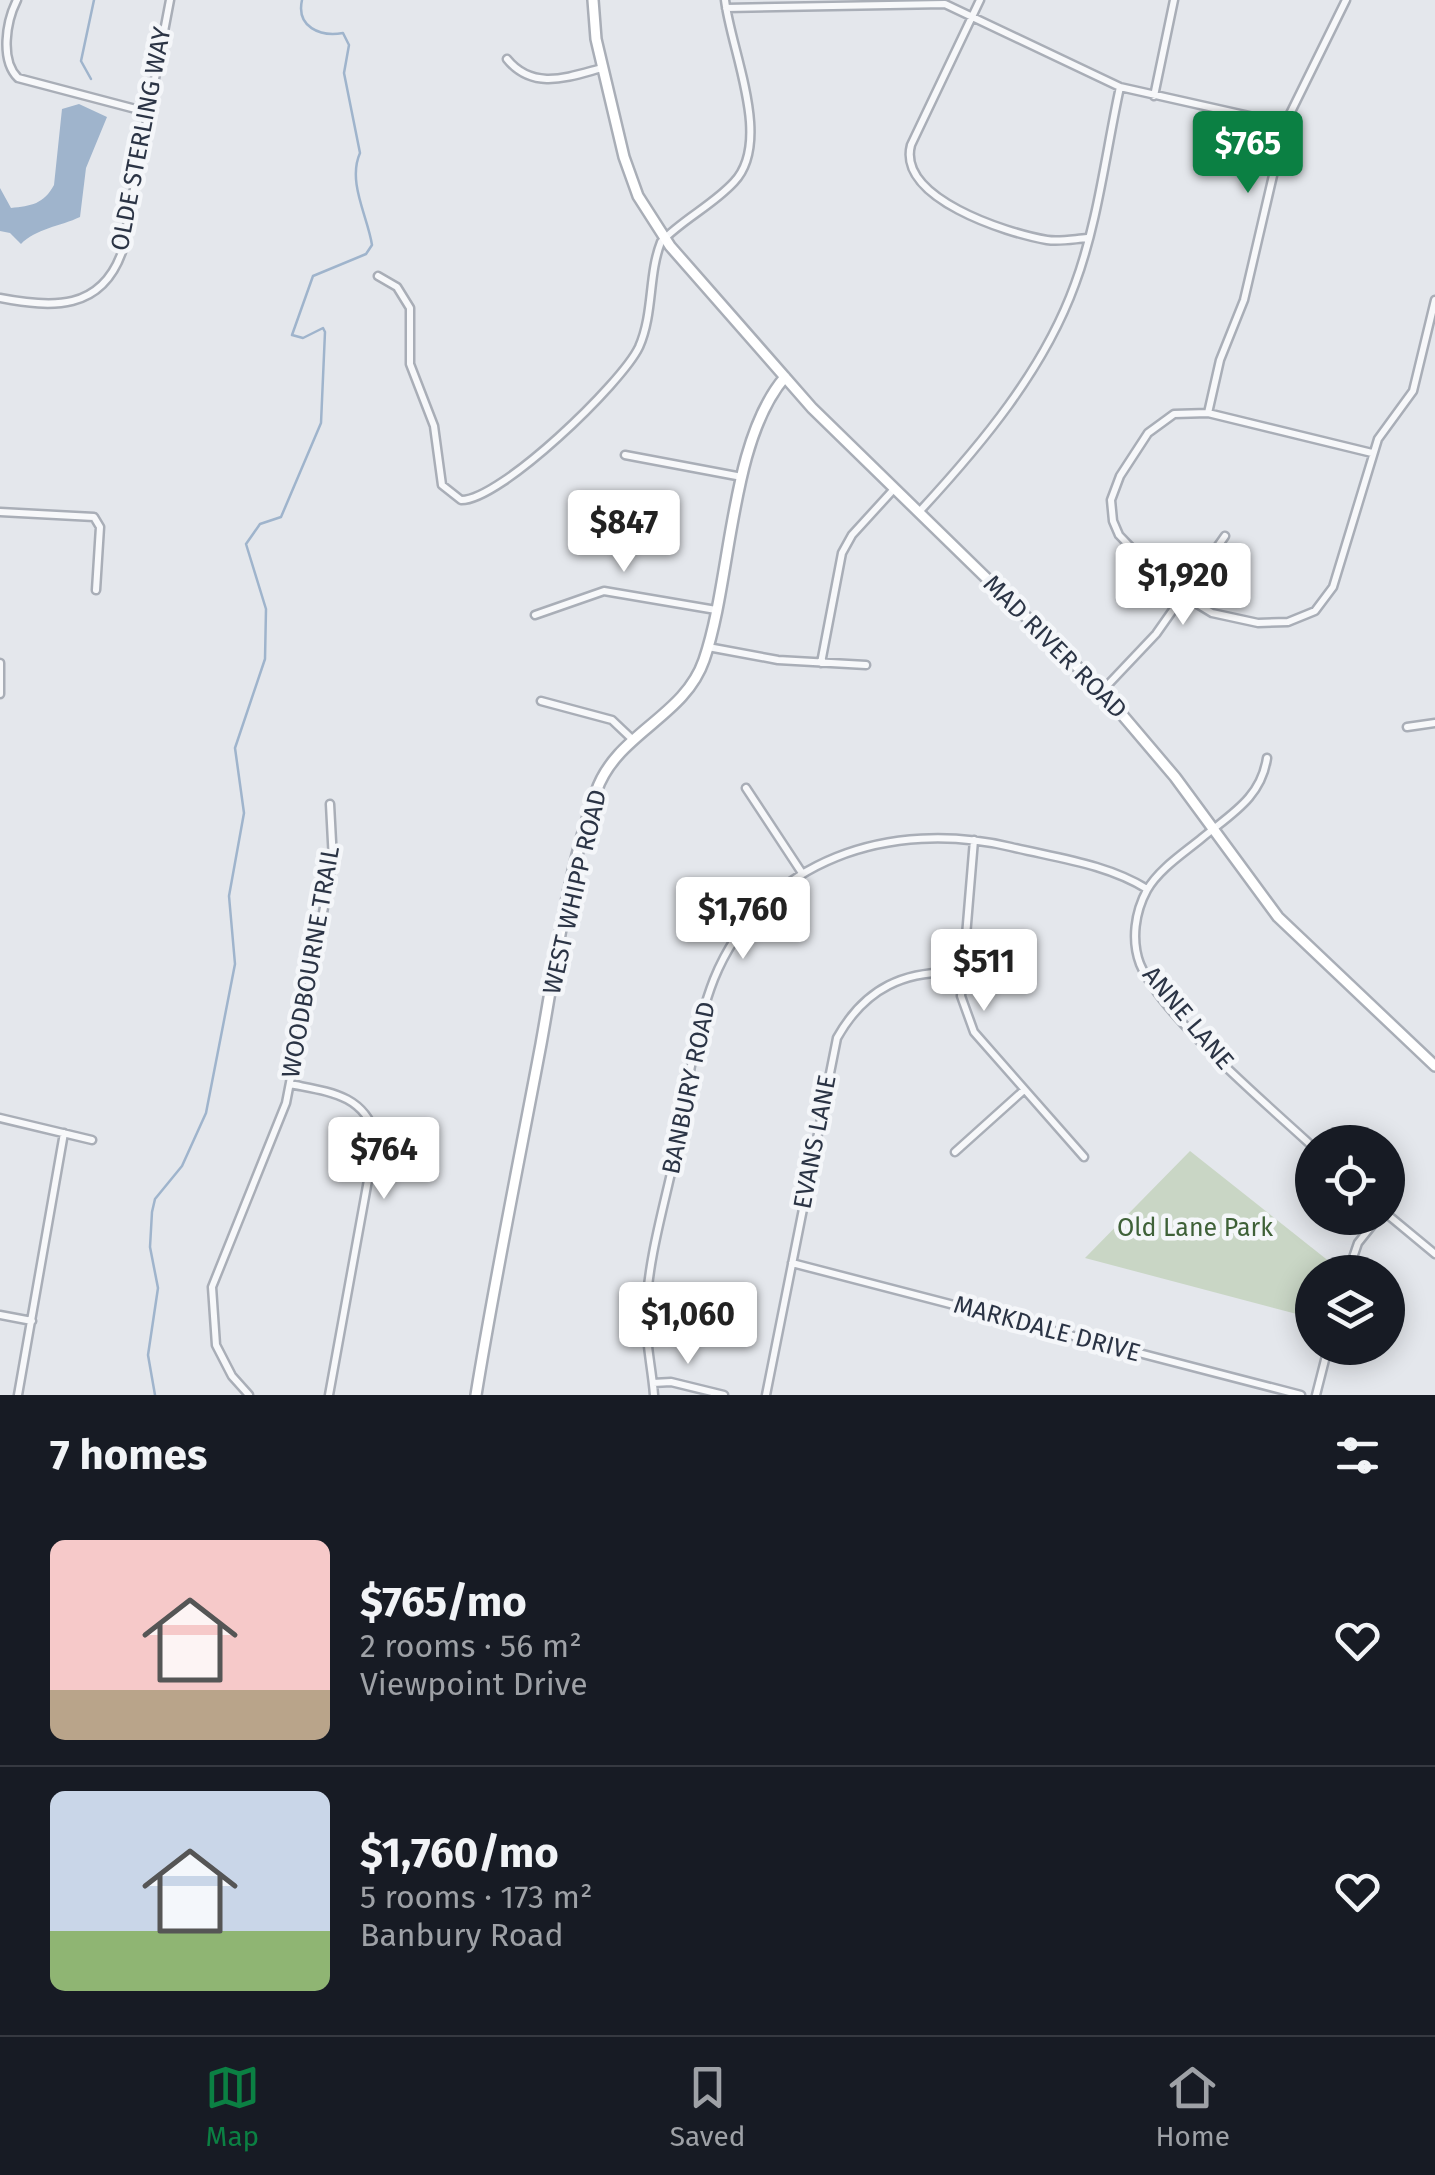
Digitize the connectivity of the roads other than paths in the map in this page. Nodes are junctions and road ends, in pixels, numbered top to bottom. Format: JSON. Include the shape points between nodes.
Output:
{"nodes":[{"id":1,"x":17,"y":0,"type":"edge"},
{"id":2,"x":170,"y":0,"type":"edge"},
{"id":3,"x":593,"y":0,"type":"edge"},
{"id":4,"x":980,"y":0,"type":"edge"},
{"id":5,"x":1174,"y":0,"type":"edge"},
{"id":6,"x":1346,"y":0,"type":"edge"},
{"id":7,"x":725,"y":4,"type":"edge"},
{"id":8,"x":973,"y":16,"type":"junction"},
{"id":9,"x":507,"y":59,"type":"dead end"},
{"id":10,"x":602,"y":68,"type":"junction"},
{"id":11,"x":1120,"y":87,"type":"junction"},
{"id":12,"x":1154,"y":96,"type":"junction"},
{"id":13,"x":146,"y":112,"type":"junction"},
{"id":14,"x":1285,"y":124,"type":"junction"},
{"id":15,"x":664,"y":238,"type":"junction"},
{"id":16,"x":1087,"y":238,"type":"junction"},
{"id":17,"x":378,"y":276,"type":"dead end"},
{"id":18,"x":0,"y":298,"type":"edge"},
{"id":19,"x":1435,"y":300,"type":"edge"},
{"id":20,"x":1431,"y":344,"type":"edge"},
{"id":21,"x":785,"y":378,"type":"junction"},
{"id":22,"x":1208,"y":412,"type":"junction"},
{"id":23,"x":1372,"y":453,"type":"junction"},
{"id":24,"x":624,"y":455,"type":"dead end"},
{"id":25,"x":744,"y":478,"type":"junction"},
{"id":26,"x":894,"y":489,"type":"junction"},
{"id":27,"x":0,"y":512,"type":"edge"},
{"id":28,"x":919,"y":512,"type":"junction"},
{"id":29,"x":1225,"y":536,"type":"dead end"},
{"id":30,"x":96,"y":590,"type":"dead end"},
{"id":31,"x":1184,"y":596,"type":"junction"},
{"id":32,"x":716,"y":610,"type":"junction"},
{"id":33,"x":534,"y":615,"type":"dead end"},
{"id":34,"x":708,"y":647,"type":"junction"},
{"id":35,"x":0,"y":663,"type":"edge"},
{"id":36,"x":821,"y":663,"type":"junction"},
{"id":37,"x":866,"y":665,"type":"dead end"},
{"id":38,"x":1102,"y":690,"type":"junction"},
{"id":39,"x":0,"y":694,"type":"edge"},
{"id":40,"x":540,"y":701,"type":"dead end"},
{"id":41,"x":1435,"y":724,"type":"edge"},
{"id":42,"x":1407,"y":727,"type":"dead end"},
{"id":43,"x":632,"y":738,"type":"junction"},
{"id":44,"x":1267,"y":758,"type":"dead end"},
{"id":45,"x":746,"y":788,"type":"dead end"},
{"id":46,"x":330,"y":804,"type":"dead end"},
{"id":47,"x":1212,"y":829,"type":"junction"},
{"id":48,"x":974,"y":840,"type":"junction"},
{"id":49,"x":802,"y":873,"type":"junction"},
{"id":50,"x":1147,"y":890,"type":"junction"},
{"id":51,"x":962,"y":973,"type":"junction"},
{"id":52,"x":1435,"y":1066,"type":"edge"},
{"id":53,"x":290,"y":1084,"type":"junction"},
{"id":54,"x":1024,"y":1090,"type":"junction"},
{"id":55,"x":0,"y":1118,"type":"edge"},
{"id":56,"x":1295,"y":1130,"type":"edge"},
{"id":57,"x":64,"y":1133,"type":"junction"},
{"id":58,"x":92,"y":1140,"type":"dead end"},
{"id":59,"x":954,"y":1152,"type":"dead end"},
{"id":60,"x":1084,"y":1157,"type":"dead end"},
{"id":61,"x":1405,"y":1229,"type":"edge"},
{"id":62,"x":1435,"y":1254,"type":"edge"},
{"id":63,"x":792,"y":1263,"type":"junction"},
{"id":64,"x":0,"y":1315,"type":"edge"},
{"id":65,"x":32,"y":1321,"type":"junction"},
{"id":66,"x":1324,"y":1365,"type":"edge"},
{"id":67,"x":653,"y":1383,"type":"junction"},
{"id":68,"x":18,"y":1395,"type":"edge"},
{"id":69,"x":249,"y":1395,"type":"edge"},
{"id":70,"x":329,"y":1395,"type":"edge"},
{"id":71,"x":476,"y":1395,"type":"edge"},
{"id":72,"x":654,"y":1395,"type":"edge"},
{"id":73,"x":724,"y":1395,"type":"edge"},
{"id":74,"x":766,"y":1395,"type":"edge"},
{"id":75,"x":1301,"y":1395,"type":"edge"},
{"id":76,"x":1316,"y":1395,"type":"edge"}],
"edges":[{"from":1,"to":13,"type":"street","via":[[6,45],[18,78]]},
{"from":2,"to":13,"type":"street","name":"OLDE STERLING WAY"},
{"from":3,"to":10,"type":"street","name":"MAD RIVER ROAD"},
{"from":4,"to":8,"type":"street"},
{"from":5,"to":12,"type":"street"},
{"from":6,"to":14,"type":"street"},
{"from":7,"to":8,"type":"street","via":[[935,2]]},
{"from":7,"to":15,"type":"street","via":[[752,125],[750,157],[734,182]]},
{"from":8,"to":11,"type":"street"},
{"from":8,"to":16,"type":"street","via":[[911,145],[914,177],[993,224],[1047,240]]},
{"from":9,"to":10,"type":"street","via":[[540,80]]},
{"from":10,"to":15,"type":"street","name":"MAD RIVER ROAD","via":[[631,181]]},
{"from":11,"to":12,"type":"street"},
{"from":11,"to":16,"type":"street"},
{"from":12,"to":14,"type":"street"},
{"from":13,"to":18,"type":"street","name":"OLDE STERLING WAY","via":[[122,252],[112,273],[87,298],[65,306]]},
{"from":14,"to":22,"type":"street","via":[[1244,300]]},
{"from":15,"to":17,"type":"street","via":[[644,335],[628,364],[510,480],[470,500],[455,498],[442,485],[434,426],[410,364],[410,308],[397,287]]},
{"from":15,"to":21,"type":"street","name":"MAD RIVER ROAD"},
{"from":16,"to":28,"type":"street","via":[[1046,346],[982,441]]},
{"from":19,"to":20,"type":"street"},
{"from":20,"to":23,"type":"street","via":[[1413,391]]},
{"from":21,"to":25,"type":"street","name":"WEST WHIPP ROAD","via":[[764,409]]},
{"from":21,"to":26,"type":"street","name":"MAD RIVER ROAD"},
{"from":22,"to":23,"type":"street"},
{"from":22,"to":31,"type":"street","via":[[1174,414],[1152,428],[1114,489],[1112,521],[1131,549]]},
{"from":23,"to":31,"type":"street","via":[[1333,587],[1314,611],[1288,622],[1246,622]]},
{"from":24,"to":25,"type":"street"},
{"from":25,"to":32,"type":"street","name":"WEST WHIPP ROAD"},
{"from":26,"to":28,"type":"street","name":"MAD RIVER ROAD"},
{"from":26,"to":36,"type":"street","via":[[842,553]]},
{"from":27,"to":30,"type":"street","via":[[94,517],[100,526]]},
{"from":28,"to":38,"type":"street","name":"MAD RIVER ROAD"},
{"from":29,"to":31,"type":"street"},
{"from":31,"to":38,"type":"street"},
{"from":32,"to":33,"type":"street","via":[[604,590]]},
{"from":32,"to":34,"type":"street","name":"WEST WHIPP ROAD"},
{"from":34,"to":36,"type":"street"},
{"from":34,"to":43,"type":"street","name":"WEST WHIPP ROAD","via":[[682,698]]},
{"from":35,"to":39,"type":"street"},
{"from":36,"to":37,"type":"street"},
{"from":38,"to":47,"type":"street","name":"MAD RIVER ROAD"},
{"from":40,"to":43,"type":"street","via":[[612,720]]},
{"from":41,"to":42,"type":"street"},
{"from":43,"to":71,"type":"street","name":"WEST WHIPP ROAD","via":[[604,772],[577,862]]},
{"from":44,"to":47,"type":"street","via":[[1256,792]]},
{"from":45,"to":49,"type":"street"},
{"from":46,"to":53,"type":"street","name":"WOODBOURNE TRAIL","via":[[333,860]]},
{"from":47,"to":50,"type":"street"},
{"from":47,"to":52,"type":"street","name":"MAD RIVER ROAD","via":[[1278,917]]},
{"from":48,"to":49,"type":"street","name":"BANBURY ROAD","via":[[894,838],[853,848]]},
{"from":48,"to":50,"type":"street","name":"BANBURY ROAD","via":[[1102,869]]},
{"from":48,"to":51,"type":"street"},
{"from":49,"to":67,"type":"street","name":"BANBURY ROAD","via":[[739,934],[704,1006],[647,1300]]},
{"from":50,"to":56,"type":"street","name":"ANNE LANE","via":[[1135,935],[1146,975],[1210,1049]]},
{"from":51,"to":54,"type":"street","via":[[967,1022]]},
{"from":51,"to":63,"type":"street","name":"EVANS LANE","via":[[902,978],[867,998],[846,1022],[832,1054]]},
{"from":53,"to":69,"type":"street","name":"WOODBOURNE TRAIL","via":[[278,1130],[212,1287],[216,1345]]},
{"from":53,"to":70,"type":"street","via":[[357,1103],[376,1136]]},
{"from":54,"to":59,"type":"street"},
{"from":54,"to":60,"type":"street"},
{"from":55,"to":57,"type":"street"},
{"from":57,"to":58,"type":"street"},
{"from":57,"to":65,"type":"street"},
{"from":61,"to":62,"type":"street"},
{"from":63,"to":74,"type":"street","name":"EVANS LANE"},
{"from":63,"to":75,"type":"street","name":"MARKDALE DRIVE"},
{"from":64,"to":65,"type":"street"},
{"from":65,"to":68,"type":"street"},
{"from":66,"to":76,"type":"street"},
{"from":67,"to":72,"type":"street","name":"BANBURY ROAD"},
{"from":67,"to":73,"type":"street"}]}
